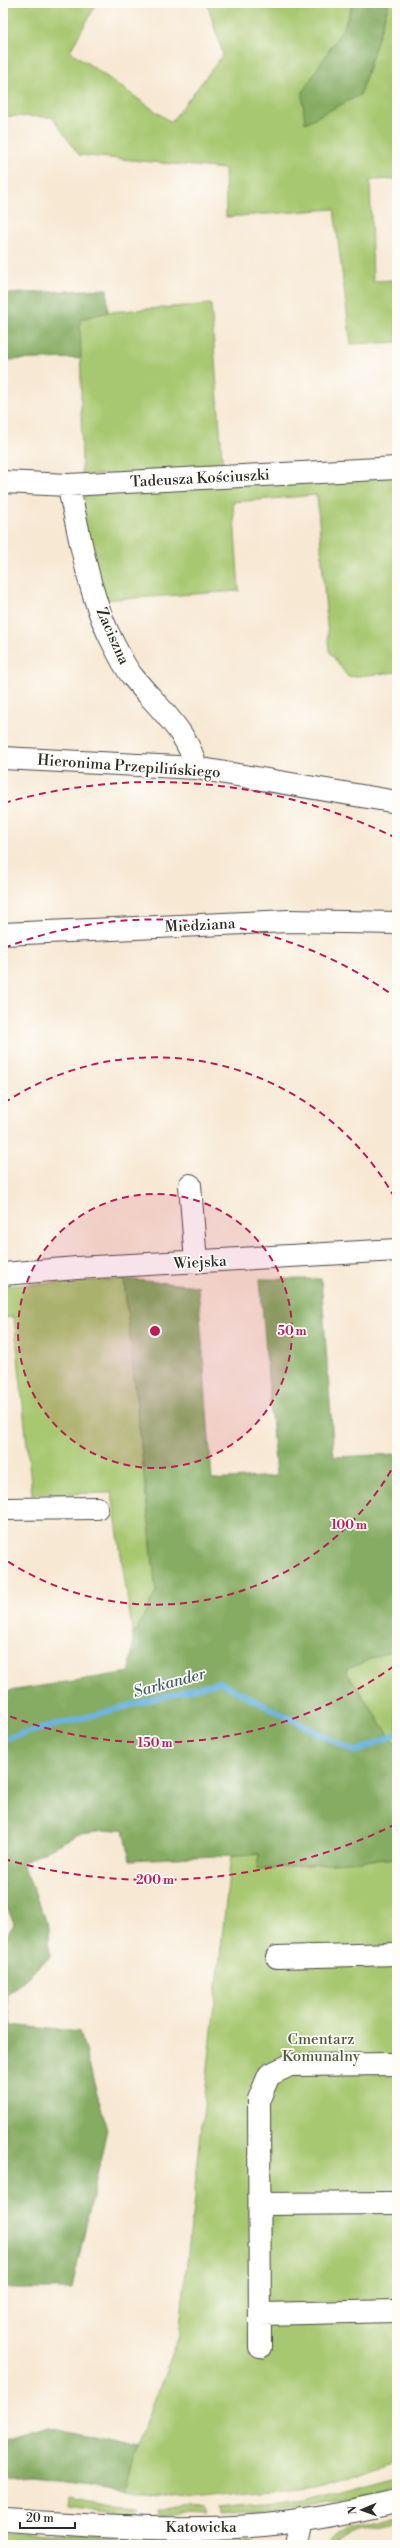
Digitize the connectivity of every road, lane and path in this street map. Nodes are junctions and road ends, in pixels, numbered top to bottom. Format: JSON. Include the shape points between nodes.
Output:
{"nodes":[{"id":1,"x":397,"y":468,"type":"edge"},
{"id":2,"x":3,"y":482,"type":"edge"},
{"id":3,"x":68,"y":485,"type":"junction"},
{"id":4,"x":3,"y":758,"type":"edge"},
{"id":5,"x":196,"y":768,"type":"junction"},
{"id":6,"x":397,"y":802,"type":"edge"},
{"id":7,"x":397,"y":923,"type":"edge"},
{"id":8,"x":3,"y":934,"type":"edge"},
{"id":9,"x":190,"y":1185,"type":"dead end"},
{"id":10,"x":397,"y":1250,"type":"edge"},
{"id":11,"x":196,"y":1262,"type":"junction"},
{"id":12,"x":3,"y":1274,"type":"edge"},
{"id":13,"x":97,"y":1508,"type":"dead end"},
{"id":14,"x":3,"y":1509,"type":"edge"},
{"id":15,"x":397,"y":1954,"type":"edge"},
{"id":16,"x":277,"y":1957,"type":"dead end"},
{"id":17,"x":397,"y":2064,"type":"edge"},
{"id":18,"x":397,"y":2203,"type":"edge"},
{"id":19,"x":260,"y":2204,"type":"junction"},
{"id":20,"x":397,"y":2311,"type":"edge"},
{"id":21,"x":260,"y":2314,"type":"junction"},
{"id":22,"x":260,"y":2347,"type":"dead end"},
{"id":23,"x":397,"y":2502,"type":"edge"},
{"id":24,"x":3,"y":2520,"type":"edge"},
{"id":25,"x":301,"y":2520,"type":"junction"},
{"id":26,"x":296,"y":2545,"type":"edge"}],
"edges":[{"from":1,"to":3,"type":"street","name":"Tadeusza Kościuszki"},
{"from":2,"to":3,"type":"street","name":"Tadeusza Kościuszki"},
{"from":3,"to":5,"type":"street","name":"Zaciszna","via":[[91,586],[113,644],[131,675],[186,741],[193,754]]},
{"from":4,"to":5,"type":"street","name":"Hieronima Przepilińskiego"},
{"from":5,"to":6,"type":"street","name":"Hieronima Przepilińskiego"},
{"from":7,"to":8,"type":"street","name":"Miedziana","via":[[289,921]]},
{"from":9,"to":11,"type":"street"},
{"from":10,"to":11,"type":"street","name":"Wiejska"},
{"from":11,"to":12,"type":"street","name":"Wiejska"},
{"from":13,"to":14,"type":"street"},
{"from":15,"to":16,"type":"street"},
{"from":17,"to":19,"type":"street","via":[[290,2065],[269,2075],[259,2099]]},
{"from":18,"to":19,"type":"street"},
{"from":19,"to":21,"type":"street"},
{"from":20,"to":21,"type":"street"},
{"from":21,"to":22,"type":"street"},
{"from":23,"to":25,"type":"street","name":"Katowicka"},
{"from":24,"to":25,"type":"street","name":"Katowicka","via":[[211,2528]]},
{"from":25,"to":26,"type":"street"}]}
